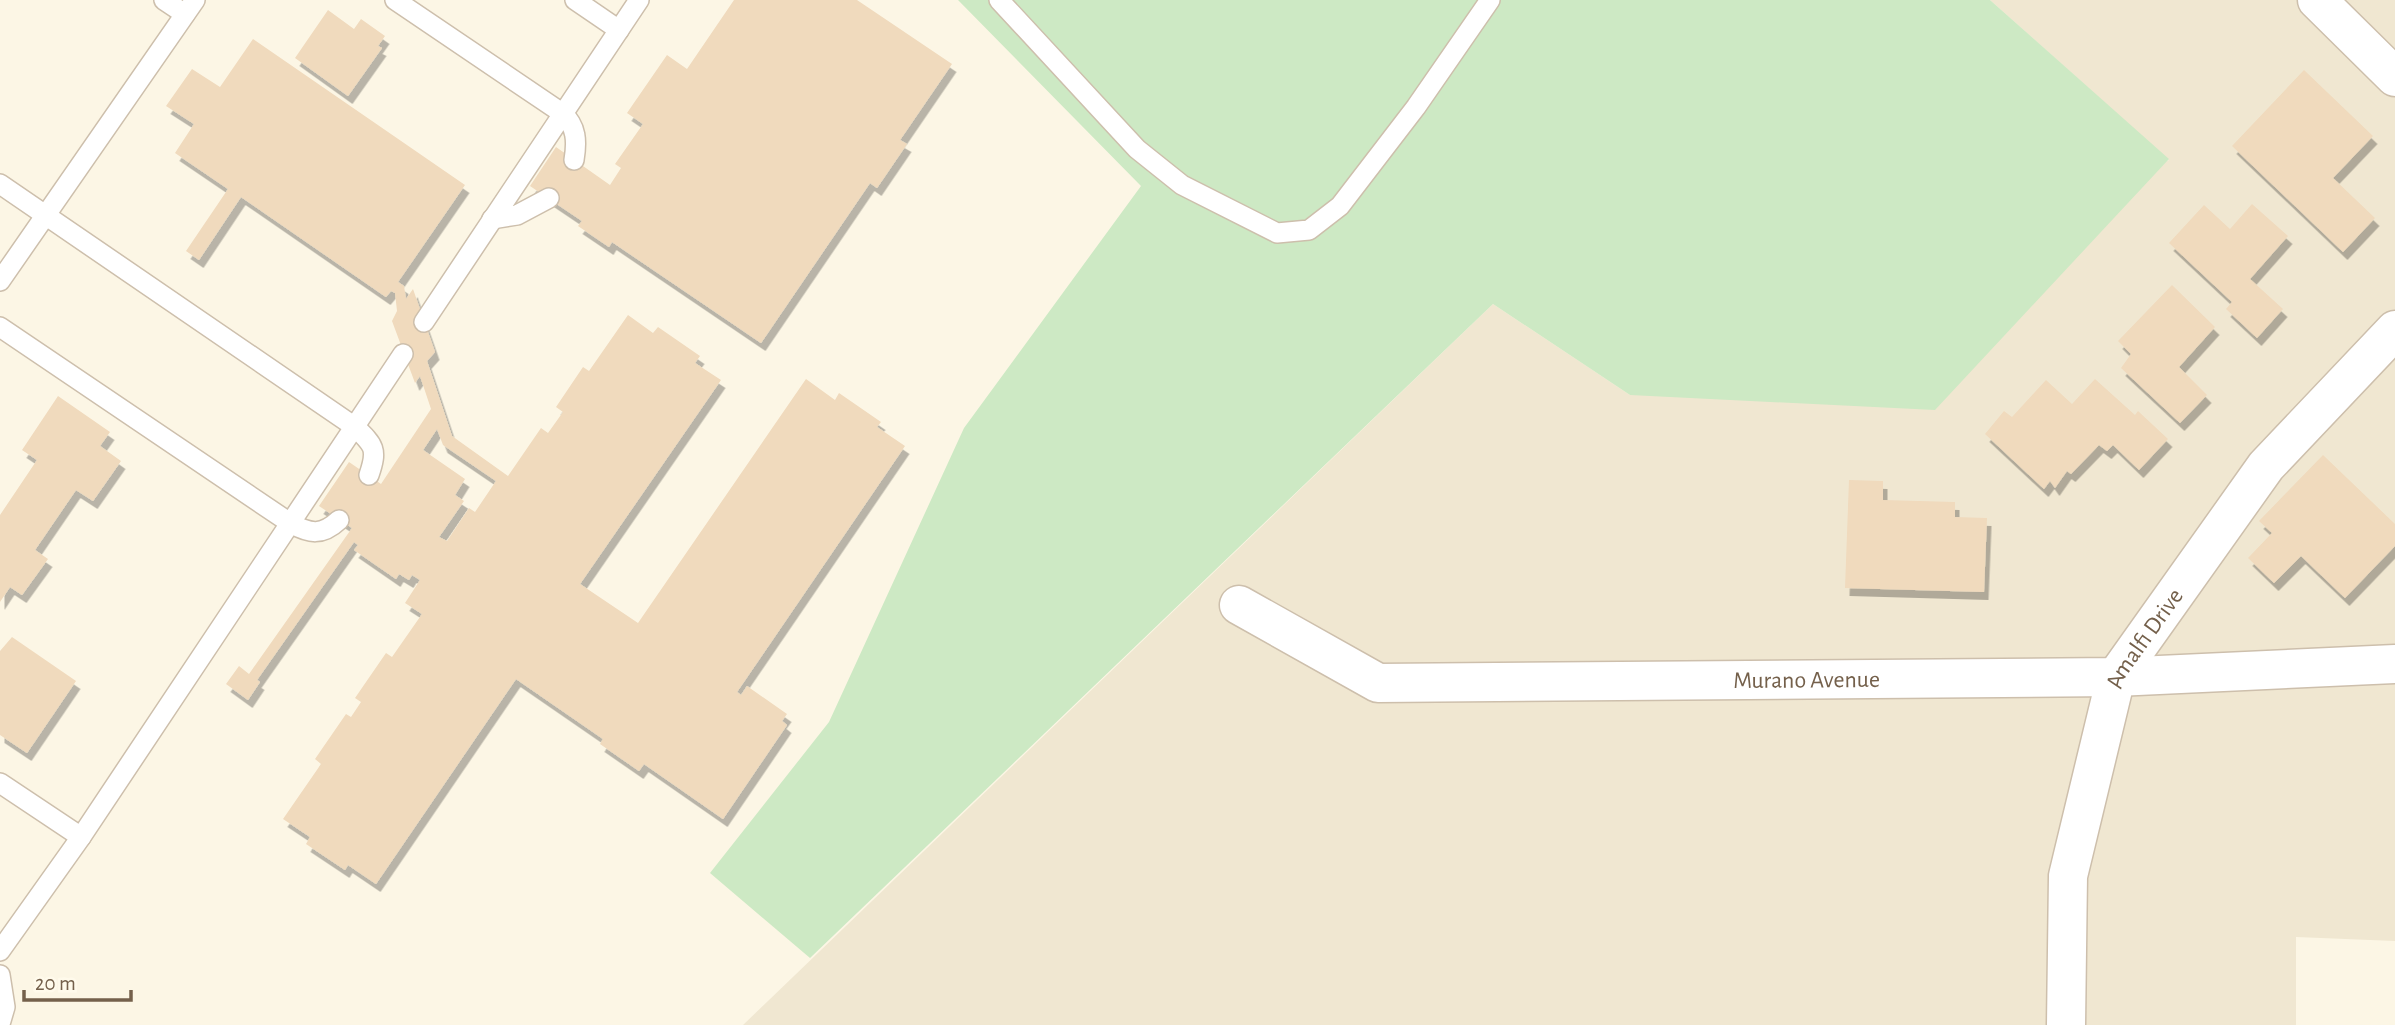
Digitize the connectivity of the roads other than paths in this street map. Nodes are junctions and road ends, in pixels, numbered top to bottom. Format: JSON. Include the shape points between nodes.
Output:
{"nodes":[{"id":1,"x":164,"y":0,"type":"edge"},
{"id":2,"x":395,"y":0,"type":"edge"},
{"id":3,"x":575,"y":0,"type":"edge"},
{"id":4,"x":639,"y":0,"type":"edge"},
{"id":5,"x":999,"y":0,"type":"edge"},
{"id":6,"x":1490,"y":0,"type":"edge"},
{"id":7,"x":2317,"y":0,"type":"edge"},
{"id":8,"x":190,"y":7,"type":"edge"},
{"id":9,"x":619,"y":30,"type":"junction"},
{"id":10,"x":2395,"y":77,"type":"edge"},
{"id":11,"x":562,"y":113,"type":"junction"},
{"id":12,"x":574,"y":160,"type":"dead end"},
{"id":13,"x":0,"y":184,"type":"edge"},
{"id":14,"x":549,"y":198,"type":"dead end"},
{"id":15,"x":46,"y":215,"type":"junction"},
{"id":16,"x":492,"y":219,"type":"junction"},
{"id":17,"x":0,"y":281,"type":"edge"},
{"id":18,"x":424,"y":322,"type":"dead end"},
{"id":19,"x":0,"y":327,"type":"edge"},
{"id":20,"x":2395,"y":330,"type":"edge"},
{"id":21,"x":403,"y":354,"type":"dead end"},
{"id":22,"x":355,"y":427,"type":"junction"},
{"id":23,"x":369,"y":475,"type":"dead end"},
{"id":24,"x":339,"y":520,"type":"dead end"},
{"id":25,"x":290,"y":523,"type":"junction"},
{"id":26,"x":1239,"y":605,"type":"dead end"},
{"id":27,"x":2395,"y":664,"type":"edge"},
{"id":28,"x":2116,"y":677,"type":"junction"},
{"id":29,"x":0,"y":783,"type":"edge"},
{"id":30,"x":81,"y":837,"type":"junction"},
{"id":31,"x":0,"y":951,"type":"edge"},
{"id":32,"x":0,"y":975,"type":"edge"},
{"id":33,"x":0,"y":1024,"type":"edge"},
{"id":34,"x":2066,"y":1025,"type":"edge"}],
"edges":[{"from":1,"to":8,"type":"lane"},
{"from":2,"to":11,"type":"lane"},
{"from":3,"to":9,"type":"lane"},
{"from":4,"to":9,"type":"lane"},
{"from":5,"to":6,"type":"lane","via":[[1137,149],[1182,185],[1277,233],[1309,230],[1340,206]]},
{"from":7,"to":10,"type":"street"},
{"from":8,"to":15,"type":"lane"},
{"from":9,"to":11,"type":"lane"},
{"from":11,"to":12,"type":"lane","via":[[572,121]]},
{"from":11,"to":16,"type":"lane"},
{"from":13,"to":15,"type":"lane"},
{"from":14,"to":16,"type":"lane","via":[[517,215]]},
{"from":15,"to":17,"type":"lane"},
{"from":15,"to":22,"type":"lane"},
{"from":16,"to":18,"type":"lane"},
{"from":19,"to":25,"type":"lane"},
{"from":20,"to":28,"type":"street","name":"Amalfi Drive","via":[[2266,466]]},
{"from":21,"to":22,"type":"lane"},
{"from":22,"to":23,"type":"lane","via":[[372,443],[375,457]]},
{"from":22,"to":25,"type":"lane"},
{"from":24,"to":25,"type":"lane","via":[[318,533],[307,533]]},
{"from":25,"to":30,"type":"lane"},
{"from":26,"to":28,"type":"street","name":"Murano Avenue","via":[[1378,683]]},
{"from":27,"to":28,"type":"street","name":"Murano Avenue"},
{"from":28,"to":34,"type":"street","name":"Amalfi Drive","via":[[2068,876]]},
{"from":29,"to":30,"type":"lane"},
{"from":30,"to":31,"type":"lane"},
{"from":32,"to":33,"type":"lane","via":[[5,1007]]}]}
